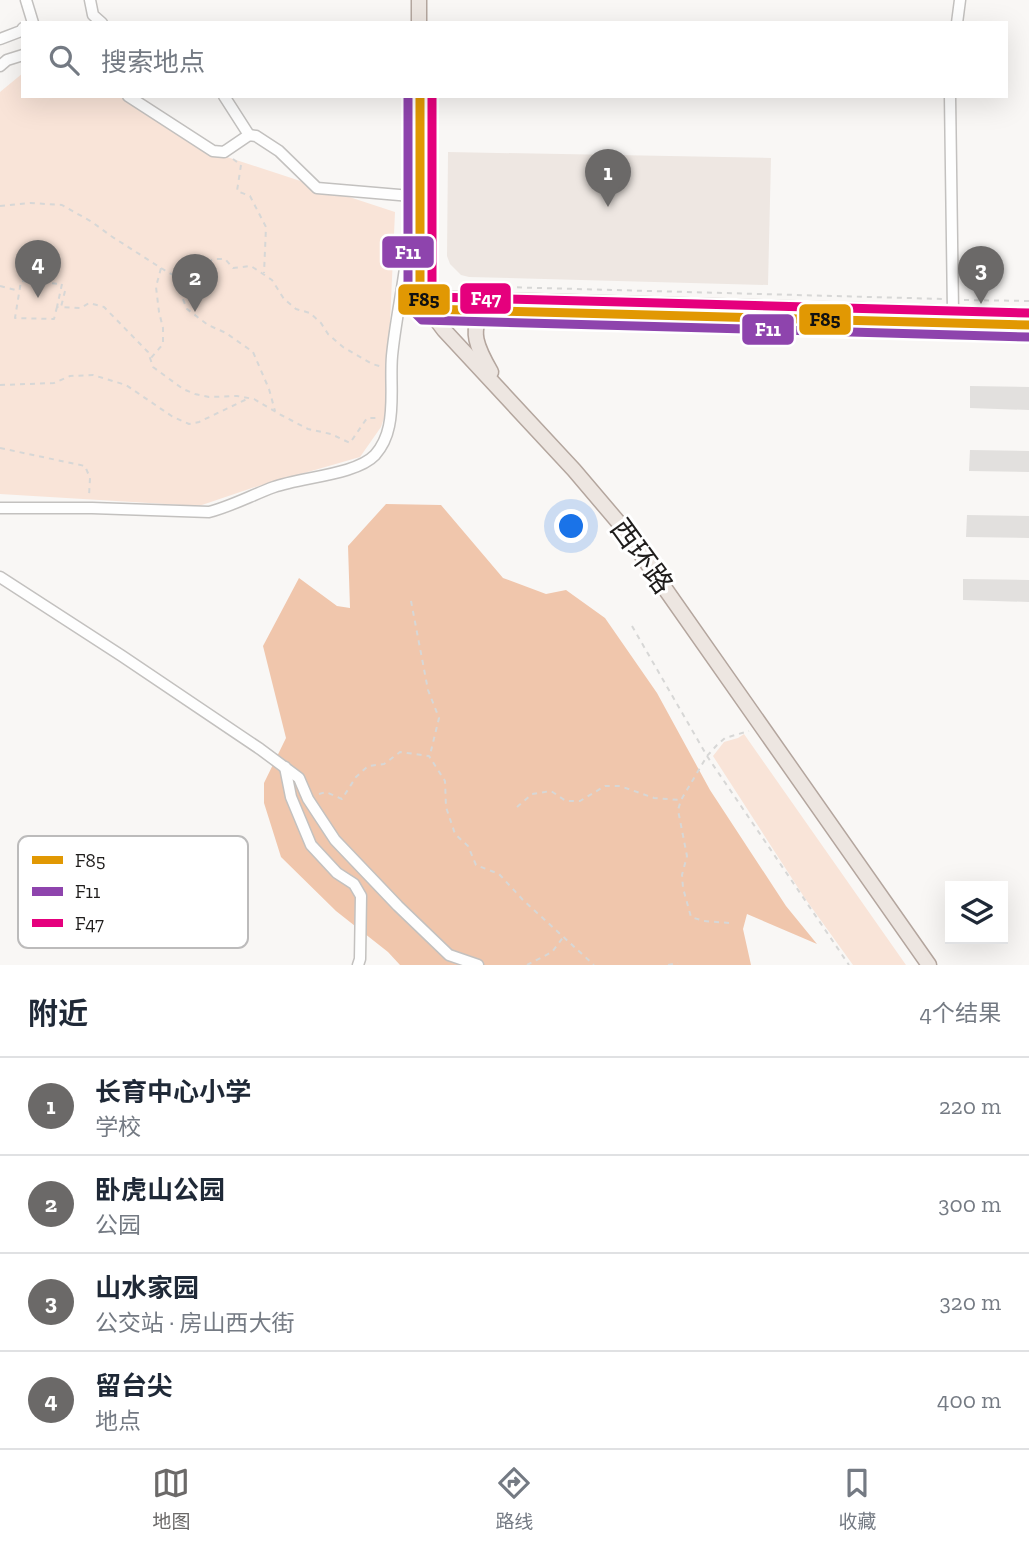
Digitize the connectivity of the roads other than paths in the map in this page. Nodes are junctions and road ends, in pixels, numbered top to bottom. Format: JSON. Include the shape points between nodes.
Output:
{"nodes":[{"id":1,"x":26,"y":0,"type":"edge"},
{"id":2,"x":90,"y":0,"type":"edge"},
{"id":3,"x":419,"y":0,"type":"edge"},
{"id":4,"x":426,"y":0,"type":"edge"},
{"id":5,"x":960,"y":0,"type":"edge"},
{"id":6,"x":30,"y":21,"type":"edge"},
{"id":7,"x":100,"y":21,"type":"edge"},
{"id":8,"x":419,"y":21,"type":"edge"},
{"id":9,"x":426,"y":21,"type":"edge"},
{"id":10,"x":957,"y":21,"type":"edge"},
{"id":11,"x":21,"y":31,"type":"edge"},
{"id":12,"x":0,"y":39,"type":"edge"},
{"id":13,"x":21,"y":56,"type":"edge"},
{"id":14,"x":0,"y":65,"type":"edge"},
{"id":15,"x":131,"y":98,"type":"edge"},
{"id":16,"x":225,"y":98,"type":"edge"},
{"id":17,"x":420,"y":98,"type":"edge"},
{"id":18,"x":426,"y":98,"type":"edge"},
{"id":19,"x":950,"y":98,"type":"edge"},
{"id":20,"x":249,"y":135,"type":"junction"},
{"id":21,"x":416,"y":191,"type":"junction"},
{"id":22,"x":429,"y":303,"type":"junction"},
{"id":23,"x":953,"y":306,"type":"junction"},
{"id":24,"x":489,"y":310,"type":"junction"},
{"id":25,"x":1029,"y":314,"type":"edge"},
{"id":26,"x":1029,"y":325,"type":"edge"},
{"id":27,"x":491,"y":372,"type":"junction"},
{"id":28,"x":0,"y":508,"type":"edge"},
{"id":29,"x":0,"y":577,"type":"edge"},
{"id":30,"x":285,"y":767,"type":"junction"},
{"id":31,"x":358,"y":965,"type":"edge"},
{"id":32,"x":478,"y":965,"type":"edge"},
{"id":33,"x":929,"y":965,"type":"edge"},
{"id":34,"x":936,"y":965,"type":"edge"}],
"edges":[{"from":1,"to":6,"type":"street"},
{"from":2,"to":7,"type":"street","via":[[93,15]]},
{"from":3,"to":8,"type":"main road"},
{"from":4,"to":9,"type":"main road"},
{"from":5,"to":10,"type":"street"},
{"from":11,"to":12,"type":"street"},
{"from":13,"to":14,"type":"street"},
{"from":15,"to":20,"type":"street","via":[[213,151],[225,152]]},
{"from":16,"to":20,"type":"street"},
{"from":17,"to":21,"type":"main road"},
{"from":18,"to":22,"type":"main road"},
{"from":19,"to":23,"type":"street"},
{"from":20,"to":21,"type":"street","via":[[279,151],[317,188]]},
{"from":21,"to":22,"type":"main road","via":[[420,287]]},
{"from":21,"to":28,"type":"street","via":[[392,356],[389,430],[375,455],[363,464],[285,484],[209,512]]},
{"from":22,"to":23,"type":"main road"},
{"from":22,"to":24,"type":"main road"},
{"from":22,"to":27,"type":"main road","name":"西环路"},
{"from":22,"to":33,"type":"main road","name":"西环路","via":[[447,333],[619,523]]},
{"from":23,"to":25,"type":"main road"},
{"from":24,"to":26,"type":"main road"},
{"from":24,"to":27,"type":"main road","via":[[476,327],[479,350]]},
{"from":27,"to":34,"type":"main road","name":"西环路","via":[[597,487],[643,547]]},
{"from":29,"to":30,"type":"street"},
{"from":30,"to":31,"type":"street","via":[[291,797],[312,845],[361,896]]},
{"from":30,"to":32,"type":"street","via":[[299,778],[335,840],[398,906],[449,955]]}]}
